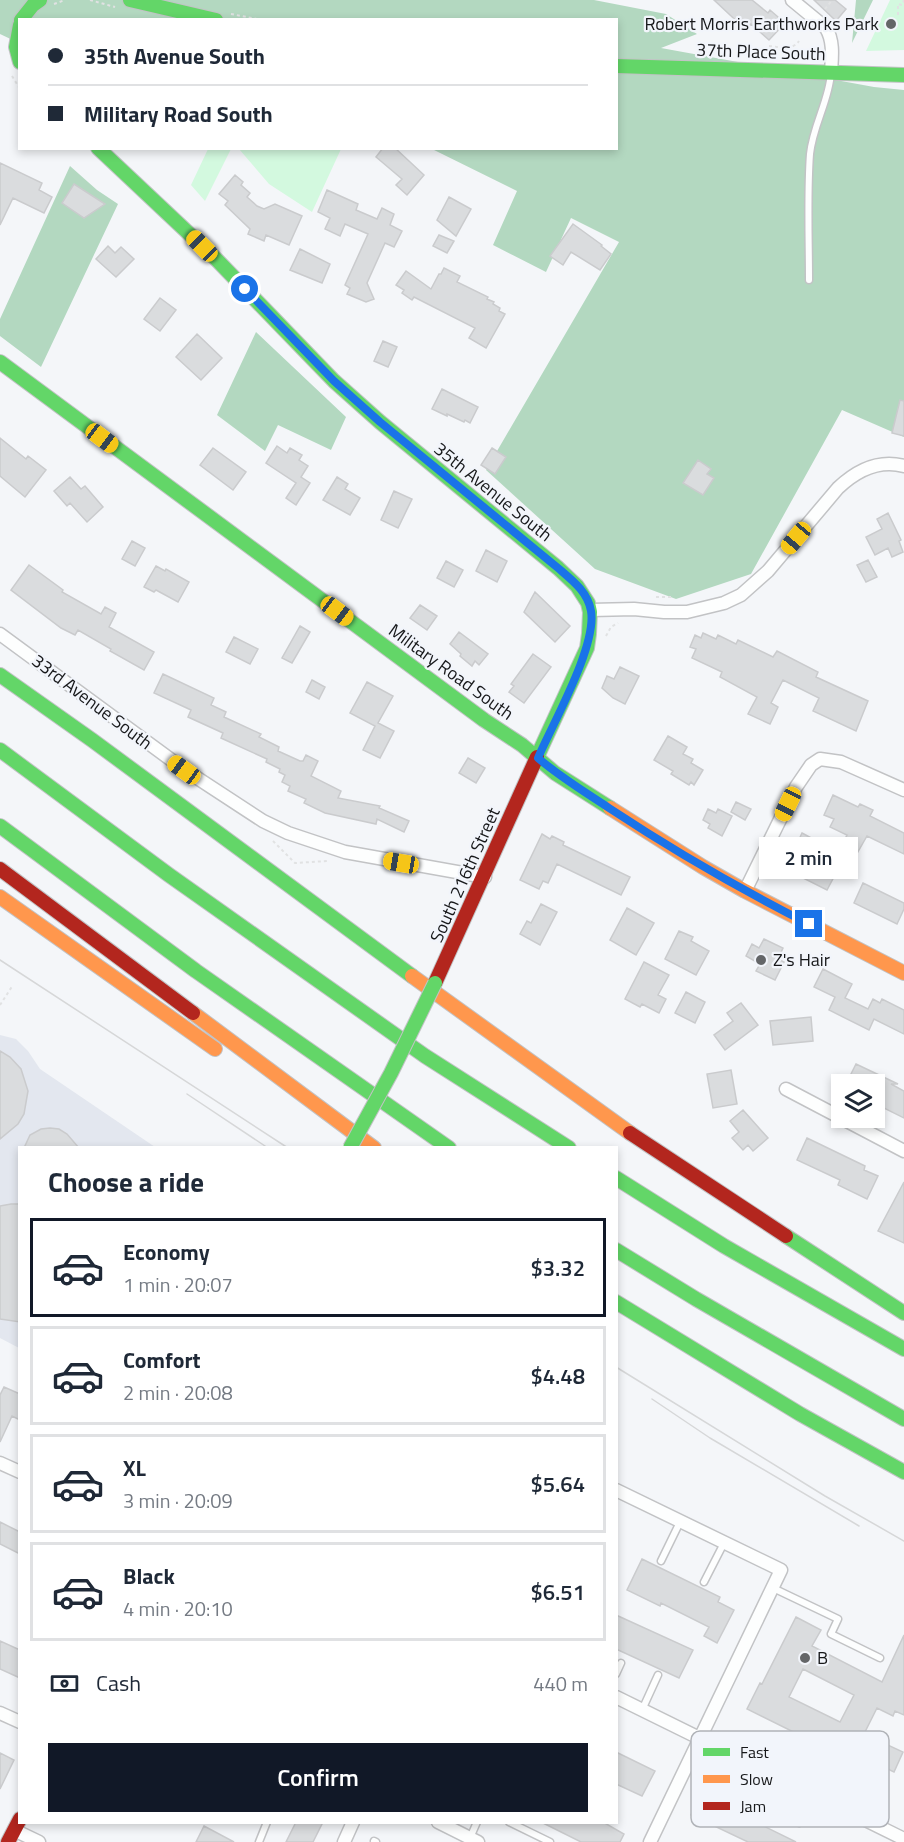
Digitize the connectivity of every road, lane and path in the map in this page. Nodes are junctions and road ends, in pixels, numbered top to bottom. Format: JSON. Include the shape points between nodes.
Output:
{"nodes":[{"id":1,"x":40,"y":0,"type":"edge"},
{"id":2,"x":65,"y":0,"type":"edge"},
{"id":3,"x":130,"y":0,"type":"edge"},
{"id":4,"x":792,"y":0,"type":"edge"},
{"id":5,"x":832,"y":0,"type":"edge"},
{"id":6,"x":904,"y":0,"type":"edge"},
{"id":7,"x":55,"y":4,"type":"dead end"},
{"id":8,"x":821,"y":13,"type":"dead end"},
{"id":9,"x":898,"y":15,"type":"dead end"},
{"id":10,"x":22,"y":18,"type":"edge"},
{"id":11,"x":207,"y":18,"type":"edge"},
{"id":12,"x":18,"y":33,"type":"edge"},
{"id":13,"x":799,"y":41,"type":"dead end"},
{"id":14,"x":769,"y":46,"type":"dead end"},
{"id":15,"x":18,"y":54,"type":"edge"},
{"id":16,"x":618,"y":66,"type":"edge"},
{"id":17,"x":831,"y":72,"type":"junction"},
{"id":18,"x":904,"y":75,"type":"edge"},
{"id":19,"x":100,"y":150,"type":"edge"},
{"id":20,"x":809,"y":280,"type":"dead end"},
{"id":21,"x":0,"y":362,"type":"edge"},
{"id":22,"x":904,"y":466,"type":"edge"},
{"id":23,"x":648,"y":597,"type":"dead end"},
{"id":24,"x":673,"y":598,"type":"dead end"},
{"id":25,"x":591,"y":610,"type":"junction"},
{"id":26,"x":0,"y":633,"type":"edge"},
{"id":27,"x":0,"y":675,"type":"edge"},
{"id":28,"x":0,"y":750,"type":"edge"},
{"id":29,"x":538,"y":758,"type":"junction"},
{"id":30,"x":904,"y":790,"type":"edge"},
{"id":31,"x":0,"y":826,"type":"edge"},
{"id":32,"x":0,"y":869,"type":"edge"},
{"id":33,"x":484,"y":878,"type":"junction"},
{"id":34,"x":745,"y":891,"type":"junction"},
{"id":35,"x":0,"y":897,"type":"edge"},
{"id":36,"x":904,"y":973,"type":"edge"},
{"id":37,"x":13,"y":985,"type":"dead end"},
{"id":38,"x":0,"y":1005,"type":"edge"},
{"id":39,"x":227,"y":1057,"type":"dead end"},
{"id":40,"x":256,"y":1077,"type":"dead end"},
{"id":41,"x":786,"y":1089,"type":"dead end"},
{"id":42,"x":351,"y":1146,"type":"edge"},
{"id":43,"x":357,"y":1146,"type":"edge"},
{"id":44,"x":371,"y":1146,"type":"edge"},
{"id":45,"x":446,"y":1146,"type":"edge"},
{"id":46,"x":565,"y":1146,"type":"edge"},
{"id":47,"x":904,"y":1151,"type":"edge"},
{"id":48,"x":618,"y":1179,"type":"edge"},
{"id":49,"x":618,"y":1251,"type":"edge"},
{"id":50,"x":618,"y":1303,"type":"edge"},
{"id":51,"x":904,"y":1313,"type":"edge"},
{"id":52,"x":904,"y":1349,"type":"edge"},
{"id":53,"x":904,"y":1419,"type":"edge"},
{"id":54,"x":0,"y":1463,"type":"edge"},
{"id":55,"x":18,"y":1471,"type":"edge"},
{"id":56,"x":904,"y":1472,"type":"edge"},
{"id":57,"x":618,"y":1491,"type":"edge"},
{"id":58,"x":680,"y":1521,"type":"junction"},
{"id":59,"x":725,"y":1542,"type":"junction"},
{"id":60,"x":661,"y":1561,"type":"dead end"},
{"id":61,"x":704,"y":1582,"type":"dead end"},
{"id":62,"x":772,"y":1587,"type":"junction"},
{"id":63,"x":880,"y":1658,"type":"dead end"},
{"id":64,"x":621,"y":1663,"type":"dead end"},
{"id":65,"x":618,"y":1670,"type":"edge"},
{"id":66,"x":658,"y":1675,"type":"dead end"},
{"id":67,"x":618,"y":1698,"type":"edge"},
{"id":68,"x":642,"y":1710,"type":"junction"},
{"id":69,"x":0,"y":1713,"type":"edge"},
{"id":70,"x":18,"y":1721,"type":"edge"},
{"id":71,"x":702,"y":1731,"type":"edge"},
{"id":72,"x":691,"y":1733,"type":"edge"},
{"id":73,"x":691,"y":1754,"type":"edge"},
{"id":74,"x":266,"y":1824,"type":"edge"},
{"id":75,"x":352,"y":1824,"type":"edge"},
{"id":76,"x":442,"y":1824,"type":"edge"},
{"id":77,"x":477,"y":1824,"type":"edge"},
{"id":78,"x":513,"y":1824,"type":"edge"},
{"id":79,"x":880,"y":1827,"type":"edge"},
{"id":80,"x":14,"y":1830,"type":"edge"},
{"id":81,"x":904,"y":1839,"type":"edge"},
{"id":82,"x":474,"y":1840,"type":"edge"},
{"id":83,"x":39,"y":1842,"type":"edge"},
{"id":84,"x":259,"y":1842,"type":"edge"},
{"id":85,"x":344,"y":1842,"type":"edge"},
{"id":86,"x":550,"y":1842,"type":"edge"},
{"id":87,"x":650,"y":1842,"type":"edge"}],
"edges":[{"from":1,"to":10,"type":"main road"},
{"from":2,"to":7,"type":"path"},
{"from":3,"to":11,"type":"main road"},
{"from":4,"to":17,"type":"street","via":[[829,33]]},
{"from":5,"to":8,"type":"path"},
{"from":6,"to":9,"type":"path","via":[[902,5],[898,4]]},
{"from":12,"to":15,"type":"main road"},
{"from":13,"to":14,"type":"path","via":[[791,48]]},
{"from":16,"to":17,"type":"main road","name":"37th Place South"},
{"from":17,"to":18,"type":"main road","name":"37th Place South"},
{"from":17,"to":20,"type":"lane","via":[[829,93],[816,124],[810,153]]},
{"from":19,"to":25,"type":"main road","name":"35th Avenue South","via":[[167,211],[343,389],[577,584]]},
{"from":21,"to":29,"type":"main road","name":"Military Road South"},
{"from":22,"to":25,"type":"street","via":[[874,465],[848,478],[768,571],[753,586],[724,603],[687,612]]},
{"from":23,"to":24,"type":"path"},
{"from":25,"to":29,"type":"main road","name":"South 216th Street","via":[[587,648]]},
{"from":26,"to":33,"type":"street","name":"33rd Avenue South","via":[[184,770],[243,810],[288,834],[345,852]]},
{"from":27,"to":51,"type":"main road","via":[[644,1143]]},
{"from":28,"to":46,"type":"main road","via":[[425,1056]]},
{"from":29,"to":33,"type":"main road","name":"South 216th Street"},
{"from":29,"to":34,"type":"main road","name":"Military Road South","via":[[650,835]]},
{"from":30,"to":34,"type":"street","via":[[848,764],[820,759],[803,775]]},
{"from":31,"to":45,"type":"main road","via":[[196,971]]},
{"from":32,"to":44,"type":"main road"},
{"from":33,"to":42,"type":"main road","name":"South 216th Street","bridge":true,"via":[[391,1073]]},
{"from":34,"to":36,"type":"main road","name":"Military Road South"},
{"from":35,"to":39,"type":"main road"},
{"from":37,"to":38,"type":"path"},
{"from":40,"to":43,"type":"main road"},
{"from":41,"to":47,"type":"street"},
{"from":48,"to":52,"type":"main road","via":[[724,1246]]},
{"from":49,"to":53,"type":"main road"},
{"from":50,"to":56,"type":"main road"},
{"from":54,"to":55,"type":"street"},
{"from":57,"to":58,"type":"street"},
{"from":58,"to":59,"type":"street"},
{"from":58,"to":60,"type":"lane"},
{"from":59,"to":61,"type":"lane"},
{"from":59,"to":62,"type":"street","via":[[781,1570]]},
{"from":62,"to":63,"type":"lane","via":[[838,1619],[831,1634]]},
{"from":62,"to":71,"type":"street"},
{"from":64,"to":65,"type":"lane"},
{"from":66,"to":68,"type":"lane"},
{"from":67,"to":68,"type":"street"},
{"from":68,"to":72,"type":"street"},
{"from":69,"to":70,"type":"street"},
{"from":73,"to":87,"type":"street"},
{"from":74,"to":84,"type":"lane"},
{"from":75,"to":85,"type":"street"},
{"from":76,"to":82,"type":"street"},
{"from":77,"to":82,"type":"lane"},
{"from":78,"to":86,"type":"lane"},
{"from":79,"to":81,"type":"street"},
{"from":80,"to":83,"type":"street"}]}
